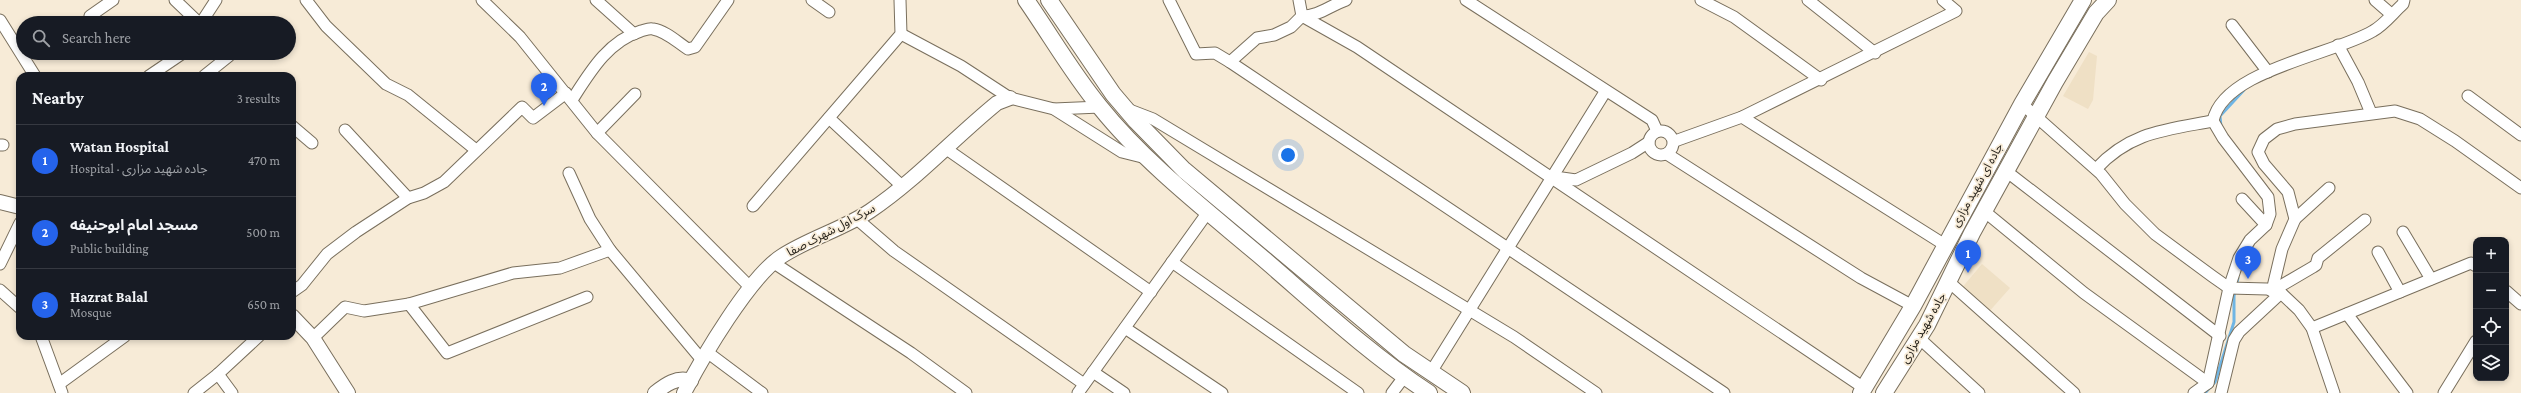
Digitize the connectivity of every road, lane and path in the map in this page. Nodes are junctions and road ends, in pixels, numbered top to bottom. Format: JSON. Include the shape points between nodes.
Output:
{"nodes":[{"id":1,"x":113,"y":0,"type":"edge"},
{"id":2,"x":175,"y":0,"type":"edge"},
{"id":3,"x":216,"y":0,"type":"edge"},
{"id":4,"x":306,"y":0,"type":"edge"},
{"id":5,"x":482,"y":0,"type":"edge"},
{"id":6,"x":596,"y":0,"type":"edge"},
{"id":7,"x":812,"y":0,"type":"edge"},
{"id":8,"x":900,"y":0,"type":"edge"},
{"id":9,"x":1026,"y":0,"type":"edge"},
{"id":10,"x":1049,"y":0,"type":"edge"},
{"id":11,"x":1169,"y":0,"type":"edge"},
{"id":12,"x":1299,"y":0,"type":"edge"},
{"id":13,"x":1346,"y":0,"type":"edge"},
{"id":14,"x":1466,"y":0,"type":"edge"},
{"id":15,"x":1701,"y":0,"type":"edge"},
{"id":16,"x":1808,"y":0,"type":"edge"},
{"id":17,"x":1943,"y":0,"type":"edge"},
{"id":18,"x":2084,"y":0,"type":"edge"},
{"id":19,"x":2108,"y":0,"type":"edge"},
{"id":20,"x":2375,"y":0,"type":"edge"},
{"id":21,"x":2404,"y":0,"type":"edge"},
{"id":22,"x":722,"y":2,"type":"edge"},
{"id":23,"x":829,"y":12,"type":"dead end"},
{"id":24,"x":2391,"y":14,"type":"junction"},
{"id":25,"x":90,"y":16,"type":"dead end"},
{"id":26,"x":192,"y":16,"type":"edge"},
{"id":27,"x":205,"y":16,"type":"edge"},
{"id":28,"x":1302,"y":16,"type":"junction"},
{"id":29,"x":0,"y":20,"type":"edge"},
{"id":30,"x":2232,"y":25,"type":"dead end"},
{"id":31,"x":634,"y":34,"type":"junction"},
{"id":32,"x":901,"y":34,"type":"junction"},
{"id":33,"x":2338,"y":45,"type":"junction"},
{"id":34,"x":16,"y":46,"type":"edge"},
{"id":35,"x":1875,"y":53,"type":"junction"},
{"id":36,"x":25,"y":60,"type":"edge"},
{"id":37,"x":173,"y":60,"type":"edge"},
{"id":38,"x":224,"y":60,"type":"edge"},
{"id":39,"x":1230,"y":62,"type":"junction"},
{"id":40,"x":32,"y":72,"type":"edge"},
{"id":41,"x":155,"y":72,"type":"edge"},
{"id":42,"x":209,"y":72,"type":"edge"},
{"id":43,"x":2268,"y":72,"type":"junction"},
{"id":44,"x":1821,"y":80,"type":"junction"},
{"id":45,"x":1605,"y":92,"type":"junction"},
{"id":46,"x":635,"y":94,"type":"dead end"},
{"id":47,"x":569,"y":96,"type":"junction"},
{"id":48,"x":2468,"y":96,"type":"dead end"},
{"id":49,"x":1010,"y":98,"type":"junction"},
{"id":50,"x":2022,"y":104,"type":"junction"},
{"id":51,"x":1100,"y":107,"type":"junction"},
{"id":52,"x":1125,"y":108,"type":"junction"},
{"id":53,"x":1054,"y":109,"type":"junction"},
{"id":54,"x":2371,"y":113,"type":"junction"},
{"id":55,"x":2036,"y":116,"type":"junction"},
{"id":56,"x":829,"y":118,"type":"junction"},
{"id":57,"x":1742,"y":118,"type":"junction"},
{"id":58,"x":1136,"y":121,"type":"junction"},
{"id":59,"x":2213,"y":121,"type":"junction"},
{"id":60,"x":296,"y":129,"type":"edge"},
{"id":61,"x":345,"y":130,"type":"dead end"},
{"id":62,"x":1657,"y":131,"type":"junction"},
{"id":63,"x":2520,"y":131,"type":"edge"},
{"id":64,"x":1121,"y":132,"type":"junction"},
{"id":65,"x":597,"y":133,"type":"junction"},
{"id":66,"x":1676,"y":141,"type":"junction"},
{"id":67,"x":1649,"y":142,"type":"junction"},
{"id":68,"x":312,"y":143,"type":"dead end"},
{"id":69,"x":945,"y":148,"type":"junction"},
{"id":70,"x":476,"y":150,"type":"junction"},
{"id":71,"x":1667,"y":154,"type":"junction"},
{"id":72,"x":1150,"y":160,"type":"junction"},
{"id":73,"x":2096,"y":169,"type":"junction"},
{"id":74,"x":2006,"y":171,"type":"junction"},
{"id":75,"x":569,"y":174,"type":"dead end"},
{"id":76,"x":1552,"y":177,"type":"junction"},
{"id":77,"x":903,"y":187,"type":"junction"},
{"id":78,"x":2329,"y":188,"type":"dead end"},
{"id":79,"x":2521,"y":188,"type":"edge"},
{"id":80,"x":408,"y":198,"type":"junction"},
{"id":81,"x":2242,"y":199,"type":"dead end"},
{"id":82,"x":0,"y":202,"type":"edge"},
{"id":83,"x":16,"y":206,"type":"edge"},
{"id":84,"x":753,"y":206,"type":"dead end"},
{"id":85,"x":1984,"y":211,"type":"junction"},
{"id":86,"x":1208,"y":212,"type":"junction"},
{"id":87,"x":857,"y":219,"type":"junction"},
{"id":88,"x":2295,"y":219,"type":"junction"},
{"id":89,"x":2365,"y":220,"type":"dead end"},
{"id":90,"x":2266,"y":225,"type":"junction"},
{"id":91,"x":16,"y":231,"type":"edge"},
{"id":92,"x":2403,"y":232,"type":"dead end"},
{"id":93,"x":1945,"y":245,"type":"junction"},
{"id":94,"x":1509,"y":249,"type":"junction"},
{"id":95,"x":610,"y":250,"type":"junction"},
{"id":96,"x":2378,"y":252,"type":"dead end"},
{"id":97,"x":1959,"y":261,"type":"joint"},
{"id":98,"x":1172,"y":262,"type":"junction"},
{"id":99,"x":774,"y":263,"type":"junction"},
{"id":100,"x":0,"y":264,"type":"edge"},
{"id":101,"x":2473,"y":264,"type":"edge"},
{"id":102,"x":2431,"y":279,"type":"junction"},
{"id":103,"x":1949,"y":282,"type":"junction"},
{"id":104,"x":751,"y":288,"type":"junction"},
{"id":105,"x":2229,"y":288,"type":"junction"},
{"id":106,"x":296,"y":289,"type":"edge"},
{"id":107,"x":0,"y":290,"type":"edge"},
{"id":108,"x":1151,"y":292,"type":"junction"},
{"id":109,"x":2276,"y":292,"type":"junction"},
{"id":110,"x":2400,"y":292,"type":"junction"},
{"id":111,"x":2509,"y":294,"type":"edge"},
{"id":112,"x":587,"y":297,"type":"dead end"},
{"id":113,"x":16,"y":304,"type":"edge"},
{"id":114,"x":409,"y":304,"type":"junction"},
{"id":115,"x":2521,"y":304,"type":"edge"},
{"id":116,"x":1913,"y":306,"type":"junction"},
{"id":117,"x":1470,"y":311,"type":"junction"},
{"id":118,"x":2348,"y":314,"type":"junction"},
{"id":119,"x":296,"y":320,"type":"edge"},
{"id":120,"x":1125,"y":328,"type":"junction"},
{"id":121,"x":2312,"y":328,"type":"junction"},
{"id":122,"x":2220,"y":336,"type":"junction"},
{"id":123,"x":313,"y":338,"type":"junction"},
{"id":124,"x":1919,"y":338,"type":"junction"},
{"id":125,"x":42,"y":340,"type":"edge"},
{"id":126,"x":120,"y":340,"type":"edge"},
{"id":127,"x":255,"y":340,"type":"edge"},
{"id":128,"x":2473,"y":345,"type":"edge"},
{"id":129,"x":704,"y":356,"type":"junction"},
{"id":130,"x":1093,"y":372,"type":"junction"},
{"id":131,"x":1431,"y":372,"type":"junction"},
{"id":132,"x":218,"y":374,"type":"junction"},
{"id":133,"x":1404,"y":377,"type":"junction"},
{"id":134,"x":2208,"y":383,"type":"junction"},
{"id":135,"x":687,"y":387,"type":"edge"},
{"id":136,"x":60,"y":388,"type":"edge"},
{"id":137,"x":1081,"y":388,"type":"edge"},
{"id":138,"x":1862,"y":391,"type":"edge"},
{"id":139,"x":1889,"y":391,"type":"edge"},
{"id":140,"x":194,"y":393,"type":"edge"},
{"id":141,"x":232,"y":393,"type":"edge"},
{"id":142,"x":348,"y":393,"type":"edge"},
{"id":143,"x":655,"y":393,"type":"edge"},
{"id":144,"x":762,"y":393,"type":"edge"},
{"id":145,"x":966,"y":393,"type":"edge"},
{"id":146,"x":1124,"y":393,"type":"edge"},
{"id":147,"x":1222,"y":393,"type":"edge"},
{"id":148,"x":1358,"y":393,"type":"edge"},
{"id":149,"x":1392,"y":393,"type":"edge"},
{"id":150,"x":1429,"y":393,"type":"edge"},
{"id":151,"x":1462,"y":393,"type":"edge"},
{"id":152,"x":1596,"y":393,"type":"edge"},
{"id":153,"x":1724,"y":393,"type":"edge"},
{"id":154,"x":1979,"y":393,"type":"edge"},
{"id":155,"x":2074,"y":393,"type":"edge"},
{"id":156,"x":2194,"y":393,"type":"edge"},
{"id":157,"x":2222,"y":393,"type":"edge"},
{"id":158,"x":2334,"y":393,"type":"edge"},
{"id":159,"x":2408,"y":393,"type":"edge"},
{"id":160,"x":2444,"y":393,"type":"edge"}],
"edges":[{"from":1,"to":25,"type":"street"},
{"from":2,"to":26,"type":"street"},
{"from":3,"to":27,"type":"street"},
{"from":4,"to":70,"type":"street","via":[[326,26],[386,84],[408,95]]},
{"from":5,"to":47,"type":"street","via":[[520,37]]},
{"from":6,"to":31,"type":"street"},
{"from":7,"to":23,"type":"street"},
{"from":8,"to":32,"type":"street"},
{"from":9,"to":51,"type":"main road"},
{"from":10,"to":52,"type":"main road"},
{"from":11,"to":39,"type":"street","via":[[1196,54],[1215,53]]},
{"from":12,"to":28,"type":"street"},
{"from":13,"to":28,"type":"street","via":[[1328,7],[1316,16]]},
{"from":14,"to":45,"type":"street"},
{"from":15,"to":44,"type":"street","via":[[1734,16]]},
{"from":16,"to":35,"type":"street"},
{"from":17,"to":35,"type":"street","via":[[1956,11]]},
{"from":18,"to":50,"type":"main road","name":"جاده ای شهید مزاری"},
{"from":19,"to":55,"type":"main road","name":"جاده ای شهید مزاری","via":[[2096,13]]},
{"from":20,"to":24,"type":"street"},
{"from":21,"to":24,"type":"street"},
{"from":22,"to":31,"type":"street","via":[[695,46],[688,49],[664,33],[652,29]]},
{"from":24,"to":33,"type":"street","via":[[2373,31]]},
{"from":28,"to":39,"type":"street","via":[[1291,27],[1274,35],[1257,38]]},
{"from":28,"to":76,"type":"street","via":[[1357,47]]},
{"from":29,"to":34,"type":"street"},
{"from":30,"to":43,"type":"street"},
{"from":31,"to":47,"type":"street","via":[[613,46]]},
{"from":32,"to":49,"type":"street","via":[[961,66]]},
{"from":32,"to":56,"type":"street"},
{"from":33,"to":43,"type":"street"},
{"from":33,"to":54,"type":"street"},
{"from":35,"to":44,"type":"street"},
{"from":36,"to":40,"type":"street"},
{"from":37,"to":41,"type":"street"},
{"from":38,"to":42,"type":"street"},
{"from":39,"to":94,"type":"street"},
{"from":43,"to":59,"type":"street","via":[[2233,90],[2220,103]]},
{"from":44,"to":57,"type":"street"},
{"from":45,"to":62,"type":"street","via":[[1652,120]]},
{"from":45,"to":76,"type":"street"},
{"from":46,"to":65,"type":"street"},
{"from":47,"to":65,"type":"street"},
{"from":47,"to":70,"type":"street","via":[[533,118],[522,107]]},
{"from":48,"to":63,"type":"street"},
{"from":49,"to":53,"type":"street"},
{"from":49,"to":69,"type":"street","name":"سرک اول شهرک صفا","via":[[997,103]]},
{"from":50,"to":55,"type":"street"},
{"from":50,"to":93,"type":"main road","name":"جاده ای شهید مزاری"},
{"from":51,"to":53,"type":"street"},
{"from":51,"to":64,"type":"main road"},
{"from":52,"to":58,"type":"main road"},
{"from":52,"to":117,"type":"street","via":[[1153,119]]},
{"from":53,"to":72,"type":"street","via":[[1122,152]]},
{"from":54,"to":79,"type":"street","via":[[2395,111],[2420,119]]},
{"from":54,"to":88,"type":"street","via":[[2295,124],[2277,129],[2264,139],[2258,152],[2264,164],[2288,192]]},
{"from":55,"to":73,"type":"street"},
{"from":55,"to":74,"type":"main road","name":"جاده ای شهید مزاری"},
{"from":56,"to":77,"type":"street"},
{"from":56,"to":84,"type":"street"},
{"from":57,"to":66,"type":"street"},
{"from":57,"to":93,"type":"street"},
{"from":58,"to":64,"type":"main road"},
{"from":58,"to":131,"type":"main road","via":[[1184,170],[1370,326]]},
{"from":59,"to":73,"type":"street","via":[[2167,129],[2131,140],[2112,152]]},
{"from":59,"to":90,"type":"street","via":[[2268,197],[2270,214]]},
{"from":60,"to":68,"type":"street"},
{"from":61,"to":80,"type":"street"},
{"from":62,"to":66,"type":"street","via":[[1666,131]]},
{"from":62,"to":67,"type":"street"},
{"from":64,"to":72,"type":"main road"},
{"from":65,"to":104,"type":"street"},
{"from":66,"to":71,"type":"street"},
{"from":67,"to":71,"type":"street","via":[[1650,148],[1656,154]]},
{"from":67,"to":76,"type":"street","via":[[1576,180]]},
{"from":69,"to":77,"type":"street","name":"سرک اول شهرک صفا"},
{"from":69,"to":108,"type":"street"},
{"from":70,"to":80,"type":"street","via":[[444,182]]},
{"from":71,"to":116,"type":"street","via":[[1861,278]]},
{"from":72,"to":86,"type":"main road"},
{"from":73,"to":105,"type":"street","via":[[2125,204],[2155,234]]},
{"from":74,"to":85,"type":"main road","name":"جاده ای شهید مزاری"},
{"from":74,"to":122,"type":"street"},
{"from":75,"to":95,"type":"street","via":[[590,219]]},
{"from":76,"to":94,"type":"street"},
{"from":76,"to":138,"type":"street"},
{"from":77,"to":87,"type":"street","name":"سرک اول شهرک صفا"},
{"from":78,"to":88,"type":"street"},
{"from":80,"to":106,"type":"street","via":[[327,254]]},
{"from":81,"to":90,"type":"street"},
{"from":82,"to":83,"type":"street"},
{"from":85,"to":97,"type":"main road","name":"جاده ای شهید مزاری"},
{"from":85,"to":134,"type":"street","via":[[2084,293]]},
{"from":86,"to":98,"type":"street"},
{"from":86,"to":133,"type":"main road"},
{"from":87,"to":99,"type":"street","name":"سرک اول شهرک صفا","via":[[801,244]]},
{"from":87,"to":137,"type":"street","via":[[894,251]]},
{"from":88,"to":109,"type":"street","via":[[2282,249]]},
{"from":89,"to":109,"type":"street","via":[[2318,258],[2313,267]]},
{"from":90,"to":105,"type":"street","via":[[2250,240],[2239,258]]},
{"from":91,"to":100,"type":"street"},
{"from":92,"to":102,"type":"street"},
{"from":93,"to":116,"type":"main road","name":"جاده ای شهید مزاری"},
{"from":94,"to":117,"type":"street"},
{"from":94,"to":153,"type":"street"},
{"from":95,"to":114,"type":"street","via":[[560,268],[513,273]]},
{"from":95,"to":129,"type":"street"},
{"from":96,"to":110,"type":"street"},
{"from":97,"to":103,"type":"main road","name":"جاده شهید مزاری"},
{"from":98,"to":108,"type":"street"},
{"from":98,"to":148,"type":"street"},
{"from":99,"to":104,"type":"street","name":"سرک اول شهرک صفا"},
{"from":99,"to":145,"type":"street","via":[[911,353]]},
{"from":101,"to":102,"type":"street"},
{"from":102,"to":110,"type":"street"},
{"from":103,"to":124,"type":"main road","name":"جاده شهید مزاری"},
{"from":103,"to":155,"type":"street"},
{"from":104,"to":129,"type":"street","name":"سرک اول شهرک صفا"},
{"from":105,"to":109,"type":"street"},
{"from":105,"to":122,"type":"street"},
{"from":107,"to":113,"type":"street"},
{"from":108,"to":120,"type":"street"},
{"from":109,"to":121,"type":"street","via":[[2299,310]]},
{"from":109,"to":157,"type":"street","via":[[2234,340]]},
{"from":110,"to":118,"type":"street"},
{"from":111,"to":115,"type":"street"},
{"from":112,"to":114,"type":"street","via":[[447,353]]},
{"from":114,"to":123,"type":"street","via":[[364,311],[345,308]]},
{"from":116,"to":138,"type":"main road","name":"جاده ای شهید مزاری"},
{"from":117,"to":131,"type":"street"},
{"from":117,"to":152,"type":"street"},
{"from":118,"to":121,"type":"street"},
{"from":118,"to":159,"type":"street"},
{"from":119,"to":123,"type":"street"},
{"from":120,"to":130,"type":"street"},
{"from":120,"to":147,"type":"street"},
{"from":121,"to":158,"type":"street"},
{"from":122,"to":134,"type":"street"},
{"from":123,"to":142,"type":"street"},
{"from":124,"to":139,"type":"main road","name":"جاده شهید مزاری"},
{"from":124,"to":154,"type":"street"},
{"from":125,"to":136,"type":"street"},
{"from":126,"to":136,"type":"street"},
{"from":127,"to":132,"type":"street"},
{"from":128,"to":160,"type":"street"},
{"from":129,"to":135,"type":"street","name":"سرک اول شهرک صفا"},
{"from":129,"to":144,"type":"street"},
{"from":130,"to":137,"type":"street"},
{"from":130,"to":146,"type":"street"},
{"from":131,"to":151,"type":"main road"},
{"from":132,"to":140,"type":"street"},
{"from":132,"to":141,"type":"street"},
{"from":133,"to":149,"type":"street"},
{"from":133,"to":150,"type":"main road"},
{"from":134,"to":156,"type":"street"},
{"from":135,"to":143,"type":"street","via":[[683,378],[669,383]]}]}
